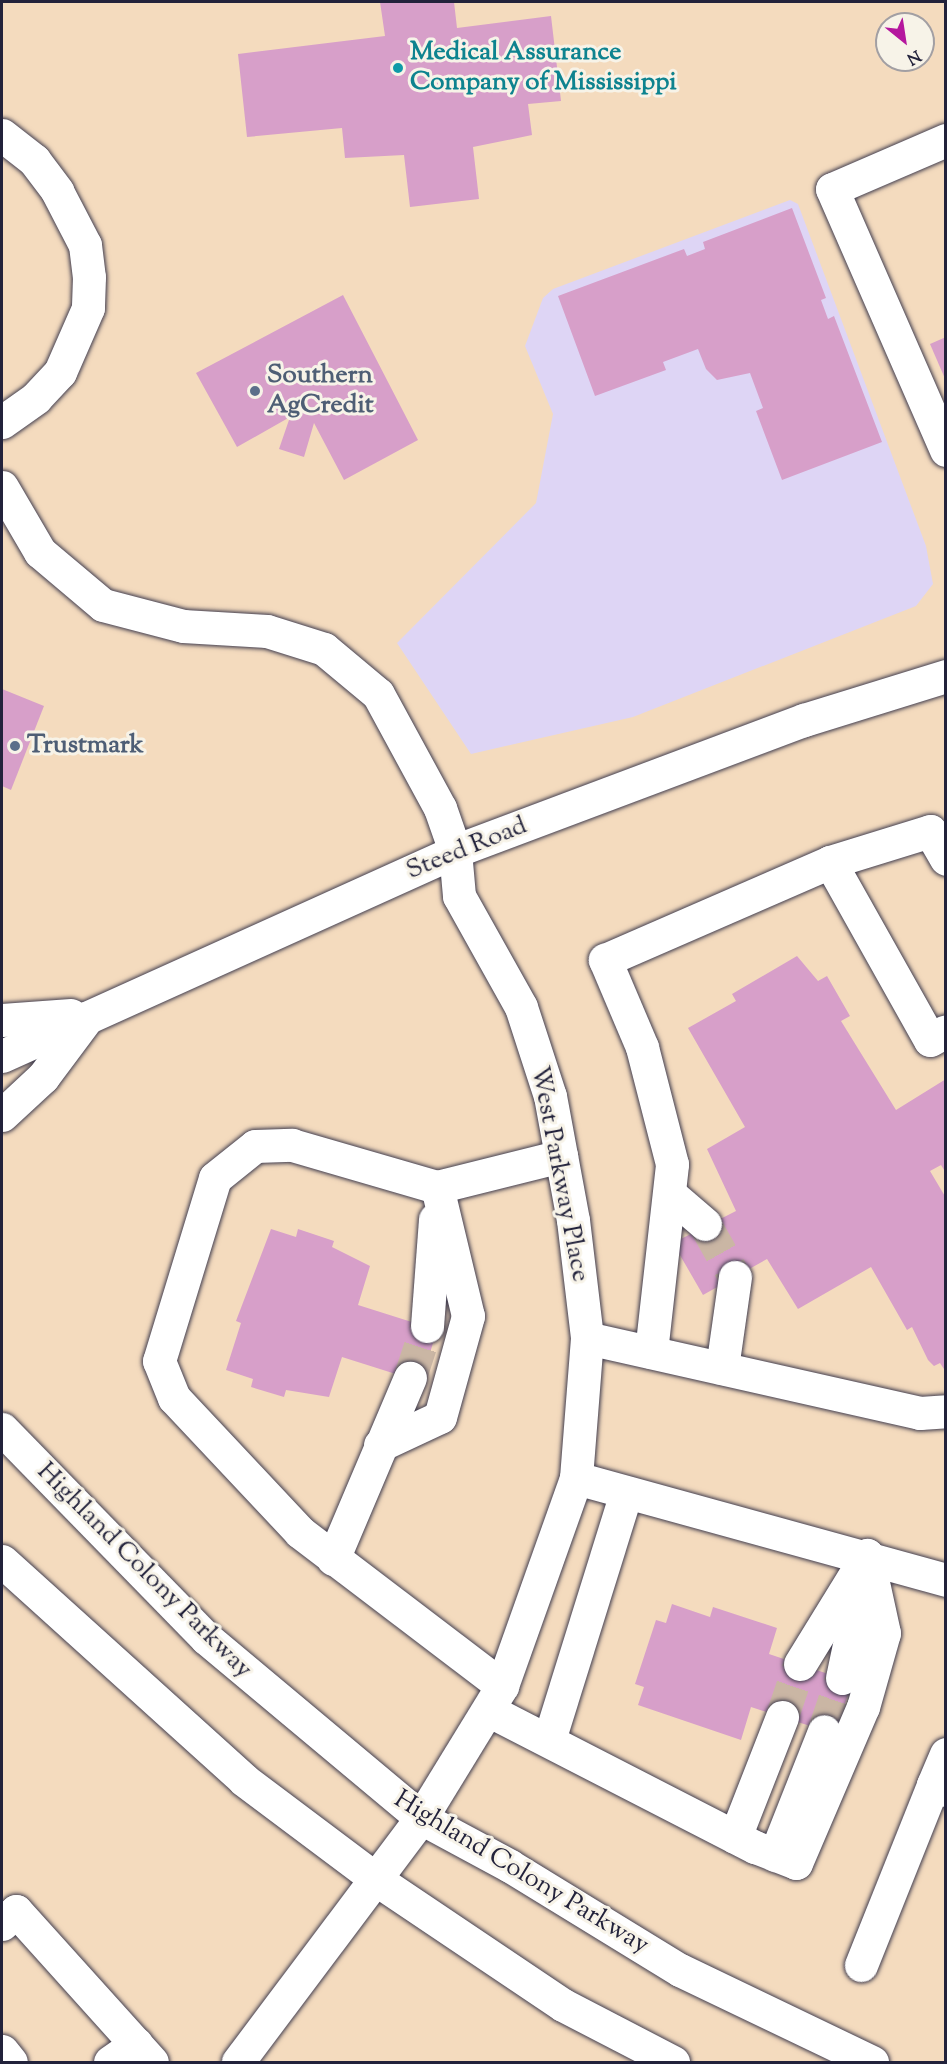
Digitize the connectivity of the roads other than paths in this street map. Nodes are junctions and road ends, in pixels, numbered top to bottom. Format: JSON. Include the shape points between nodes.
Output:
{"nodes":[{"id":1,"x":2,"y":135,"type":"edge"},
{"id":2,"x":945,"y":140,"type":"edge"},
{"id":3,"x":2,"y":422,"type":"edge"},
{"id":4,"x":945,"y":450,"type":"edge"},
{"id":5,"x":2,"y":487,"type":"edge"},
{"id":6,"x":945,"y":676,"type":"edge"},
{"id":7,"x":455,"y":851,"type":"junction"},
{"id":8,"x":945,"y":859,"type":"edge"},
{"id":9,"x":830,"y":862,"type":"junction"},
{"id":10,"x":91,"y":1013,"type":"junction"},
{"id":11,"x":2,"y":1020,"type":"edge"},
{"id":12,"x":945,"y":1031,"type":"edge"},
{"id":13,"x":2,"y":1056,"type":"edge"},
{"id":14,"x":2,"y":1115,"type":"edge"},
{"id":15,"x":561,"y":1156,"type":"junction"},
{"id":16,"x":437,"y":1187,"type":"junction"},
{"id":17,"x":670,"y":1194,"type":"junction"},
{"id":18,"x":705,"y":1224,"type":"tunnel mouth"},
{"id":19,"x":735,"y":1277,"type":"tunnel mouth"},
{"id":20,"x":427,"y":1326,"type":"tunnel mouth"},
{"id":21,"x":587,"y":1338,"type":"junction"},
{"id":22,"x":651,"y":1352,"type":"junction"},
{"id":23,"x":722,"y":1368,"type":"junction"},
{"id":24,"x":410,"y":1378,"type":"tunnel mouth"},
{"id":25,"x":945,"y":1411,"type":"edge"},
{"id":26,"x":2,"y":1429,"type":"edge"},
{"id":27,"x":380,"y":1445,"type":"junction"},
{"id":28,"x":576,"y":1478,"type":"junction"},
{"id":29,"x":626,"y":1492,"type":"junction"},
{"id":30,"x":867,"y":1555,"type":"junction"},
{"id":31,"x":333,"y":1559,"type":"junction"},
{"id":32,"x":2,"y":1561,"type":"edge"},
{"id":33,"x":945,"y":1580,"type":"edge"},
{"id":34,"x":821,"y":1671,"type":"tunnel mouth"},
{"id":35,"x":496,"y":1698,"type":"junction"},
{"id":36,"x":549,"y":1740,"type":"junction"},
{"id":37,"x":945,"y":1754,"type":"edge"},
{"id":38,"x":939,"y":1788,"type":"edge"},
{"id":39,"x":421,"y":1818,"type":"junction"},
{"id":40,"x":765,"y":1851,"type":"junction"},
{"id":41,"x":377,"y":1880,"type":"junction"},
{"id":42,"x":2,"y":1924,"type":"edge"},
{"id":43,"x":861,"y":1965,"type":"dead end"},
{"id":44,"x":2,"y":2051,"type":"edge"},
{"id":45,"x":133,"y":2056,"type":"edge"},
{"id":46,"x":11,"y":2062,"type":"edge"},
{"id":47,"x":238,"y":2062,"type":"edge"},
{"id":48,"x":673,"y":2062,"type":"edge"},
{"id":49,"x":872,"y":2062,"type":"edge"}],
"edges":[{"from":1,"to":3,"type":"street","via":[[34,160],[57,191],[85,245],[89,276],[88,308],[60,372],[36,398]]},
{"from":2,"to":4,"type":"street","via":[[832,189]]},
{"from":5,"to":7,"type":"street","name":"West Parkway Place","via":[[40,552],[103,605],[183,626],[267,631],[324,649],[378,694],[412,749]]},
{"from":6,"to":7,"type":"street","name":"Steed Road","via":[[804,720]]},
{"from":7,"to":10,"type":"street","name":"Steed Road"},
{"from":7,"to":15,"type":"street","name":"West Parkway Place","via":[[459,896],[521,1007],[550,1096]]},
{"from":8,"to":9,"type":"street","via":[[930,831]]},
{"from":9,"to":12,"type":"street","via":[[930,1040]]},
{"from":9,"to":17,"type":"street","via":[[605,960],[642,1047],[672,1164]]},
{"from":10,"to":11,"type":"street"},
{"from":10,"to":13,"type":"street","name":"Steed Road"},
{"from":10,"to":14,"type":"street","via":[[44,1077]]},
{"from":15,"to":16,"type":"street"},
{"from":15,"to":21,"type":"street","name":"West Parkway Place"},
{"from":16,"to":20,"type":"street"},
{"from":16,"to":27,"type":"street","via":[[468,1316],[440,1417]]},
{"from":16,"to":31,"type":"street","via":[[292,1145],[255,1146],[214,1178],[159,1361],[174,1398],[300,1532]]},
{"from":17,"to":18,"type":"street"},
{"from":17,"to":22,"type":"street"},
{"from":19,"to":23,"type":"street"},
{"from":21,"to":22,"type":"street"},
{"from":21,"to":28,"type":"street","name":"West Parkway Place"},
{"from":22,"to":23,"type":"street"},
{"from":23,"to":25,"type":"street","via":[[920,1413]]},
{"from":24,"to":27,"type":"street"},
{"from":26,"to":39,"type":"street","name":"Highland Colony Parkway","via":[[206,1638]]},
{"from":27,"to":31,"type":"street"},
{"from":28,"to":29,"type":"street"},
{"from":28,"to":35,"type":"street","name":"West Parkway Place"},
{"from":29,"to":30,"type":"street"},
{"from":29,"to":36,"type":"street"},
{"from":30,"to":33,"type":"street"},
{"from":30,"to":34,"type":"street"},
{"from":30,"to":40,"type":"street","via":[[884,1633],[863,1707]]},
{"from":31,"to":35,"type":"street"},
{"from":32,"to":41,"type":"street","via":[[244,1780]]},
{"from":35,"to":36,"type":"street"},
{"from":35,"to":39,"type":"street","name":"West Parkway Place"},
{"from":36,"to":40,"type":"street"},
{"from":37,"to":38,"type":"street"},
{"from":38,"to":43,"type":"street"},
{"from":39,"to":41,"type":"street","name":"West Parkway Place"},
{"from":39,"to":49,"type":"street","name":"Highland Colony Parkway","via":[[510,1866],[680,1970]]},
{"from":40,"to":40,"type":"street","via":[[803,1724]]},
{"from":41,"to":47,"type":"street","name":"West Parkway Place"},
{"from":41,"to":48,"type":"street","via":[[563,2005]]},
{"from":42,"to":45,"type":"street","via":[[16,1911]]},
{"from":44,"to":46,"type":"street"}]}
